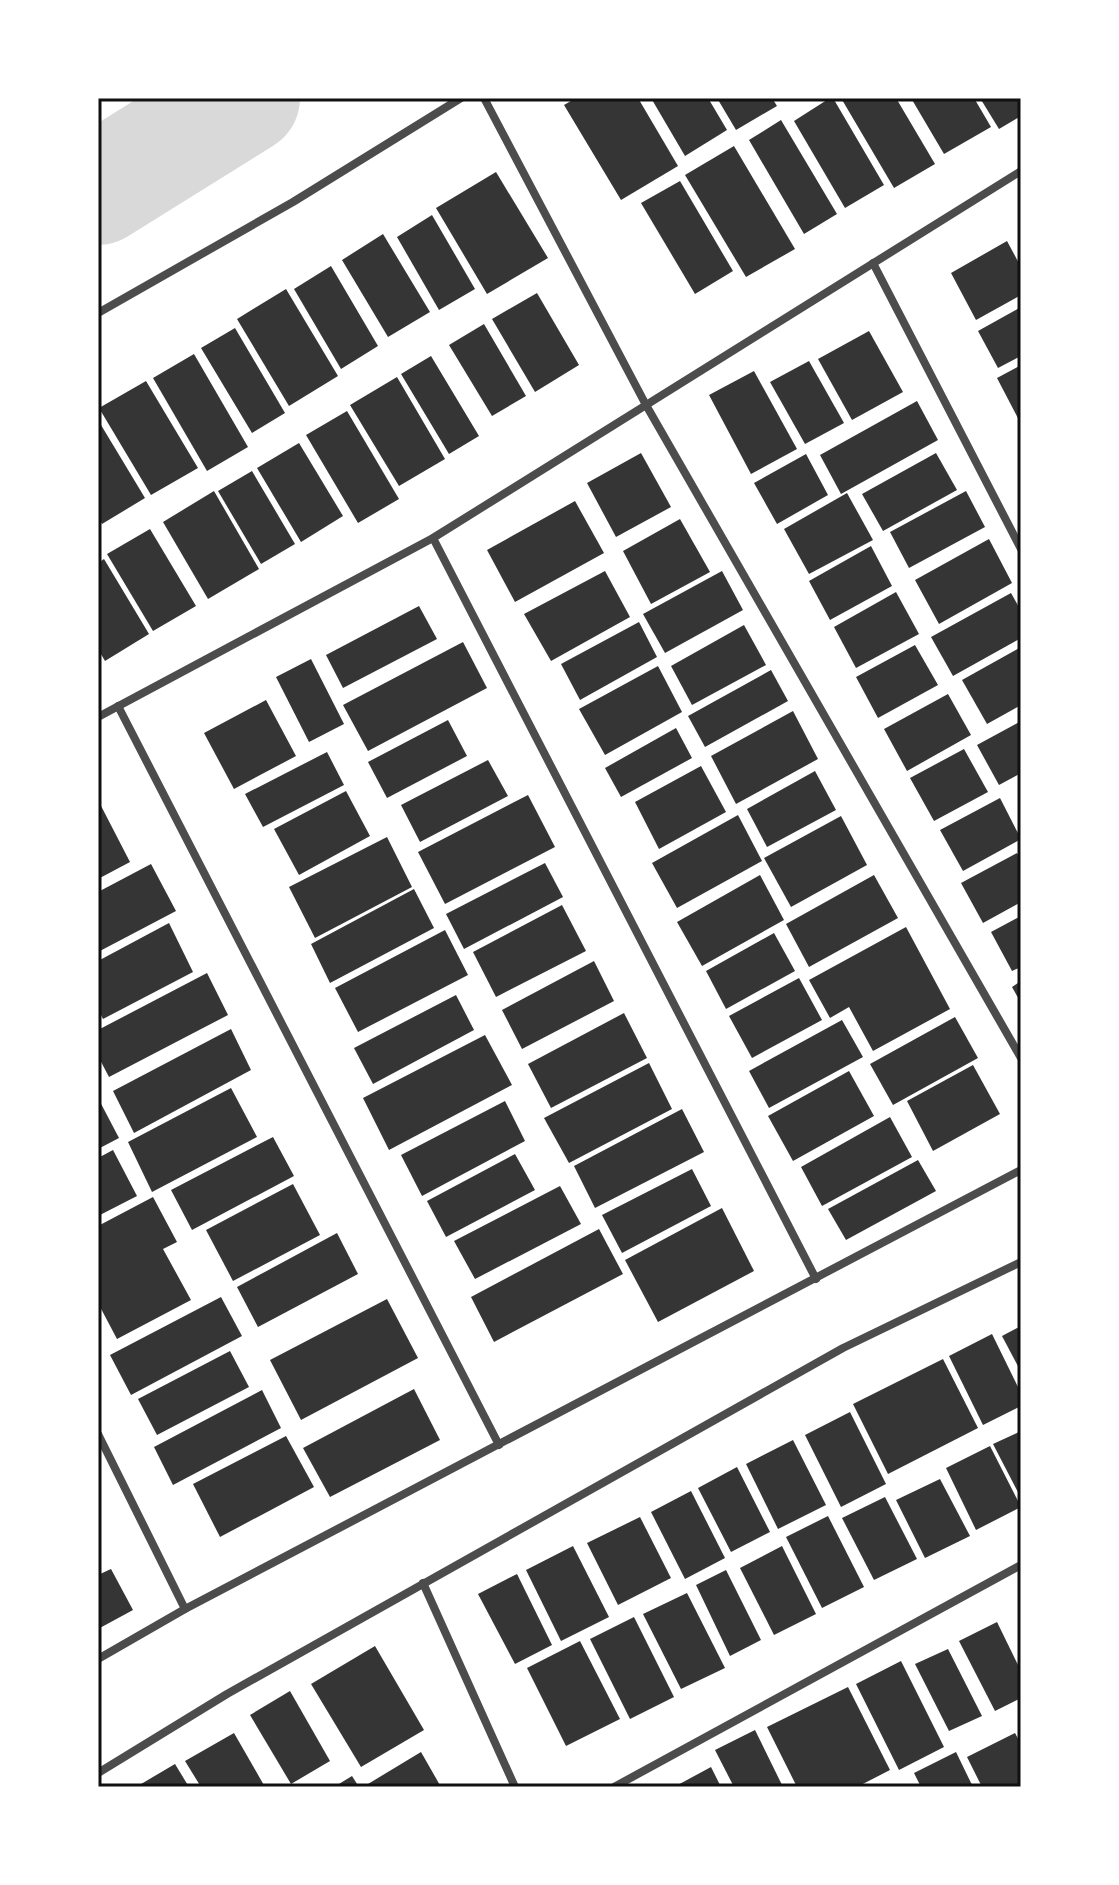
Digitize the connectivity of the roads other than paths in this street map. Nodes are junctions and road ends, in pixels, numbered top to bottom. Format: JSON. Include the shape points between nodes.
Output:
{"nodes":[{"id":1,"x":461,"y":98,"type":"edge"},
{"id":2,"x":484,"y":98,"type":"edge"},
{"id":3,"x":1021,"y":171,"type":"edge"},
{"id":4,"x":873,"y":263,"type":"junction"},
{"id":5,"x":98,"y":313,"type":"edge"},
{"id":6,"x":646,"y":405,"type":"junction"},
{"id":7,"x":433,"y":538,"type":"junction"},
{"id":8,"x":1021,"y":549,"type":"edge"},
{"id":9,"x":118,"y":706,"type":"junction"},
{"id":10,"x":98,"y":717,"type":"edge"},
{"id":11,"x":1021,"y":1058,"type":"edge"},
{"id":12,"x":1021,"y":1172,"type":"edge"},
{"id":13,"x":1021,"y":1262,"type":"edge"},
{"id":14,"x":816,"y":1279,"type":"junction"},
{"id":15,"x":98,"y":1434,"type":"edge"},
{"id":16,"x":499,"y":1445,"type":"junction"},
{"id":17,"x":1021,"y":1565,"type":"edge"},
{"id":18,"x":423,"y":1583,"type":"junction"},
{"id":19,"x":185,"y":1609,"type":"junction"},
{"id":20,"x":98,"y":1659,"type":"edge"},
{"id":21,"x":98,"y":1773,"type":"edge"},
{"id":22,"x":515,"y":1787,"type":"edge"},
{"id":23,"x":614,"y":1787,"type":"edge"}],
"edges":[{"from":1,"to":5,"type":"street"},
{"from":2,"to":6,"type":"street"},
{"from":3,"to":4,"type":"street"},
{"from":4,"to":6,"type":"street"},
{"from":4,"to":8,"type":"street"},
{"from":6,"to":7,"type":"street"},
{"from":6,"to":11,"type":"street"},
{"from":7,"to":9,"type":"street"},
{"from":7,"to":14,"type":"street"},
{"from":9,"to":10,"type":"street"},
{"from":9,"to":16,"type":"street"},
{"from":12,"to":14,"type":"street"},
{"from":13,"to":18,"type":"street","via":[[843,1348]]},
{"from":14,"to":16,"type":"street"},
{"from":15,"to":19,"type":"street"},
{"from":16,"to":19,"type":"street"},
{"from":17,"to":23,"type":"street"},
{"from":18,"to":21,"type":"street"},
{"from":18,"to":22,"type":"street"},
{"from":19,"to":20,"type":"street"}]}
